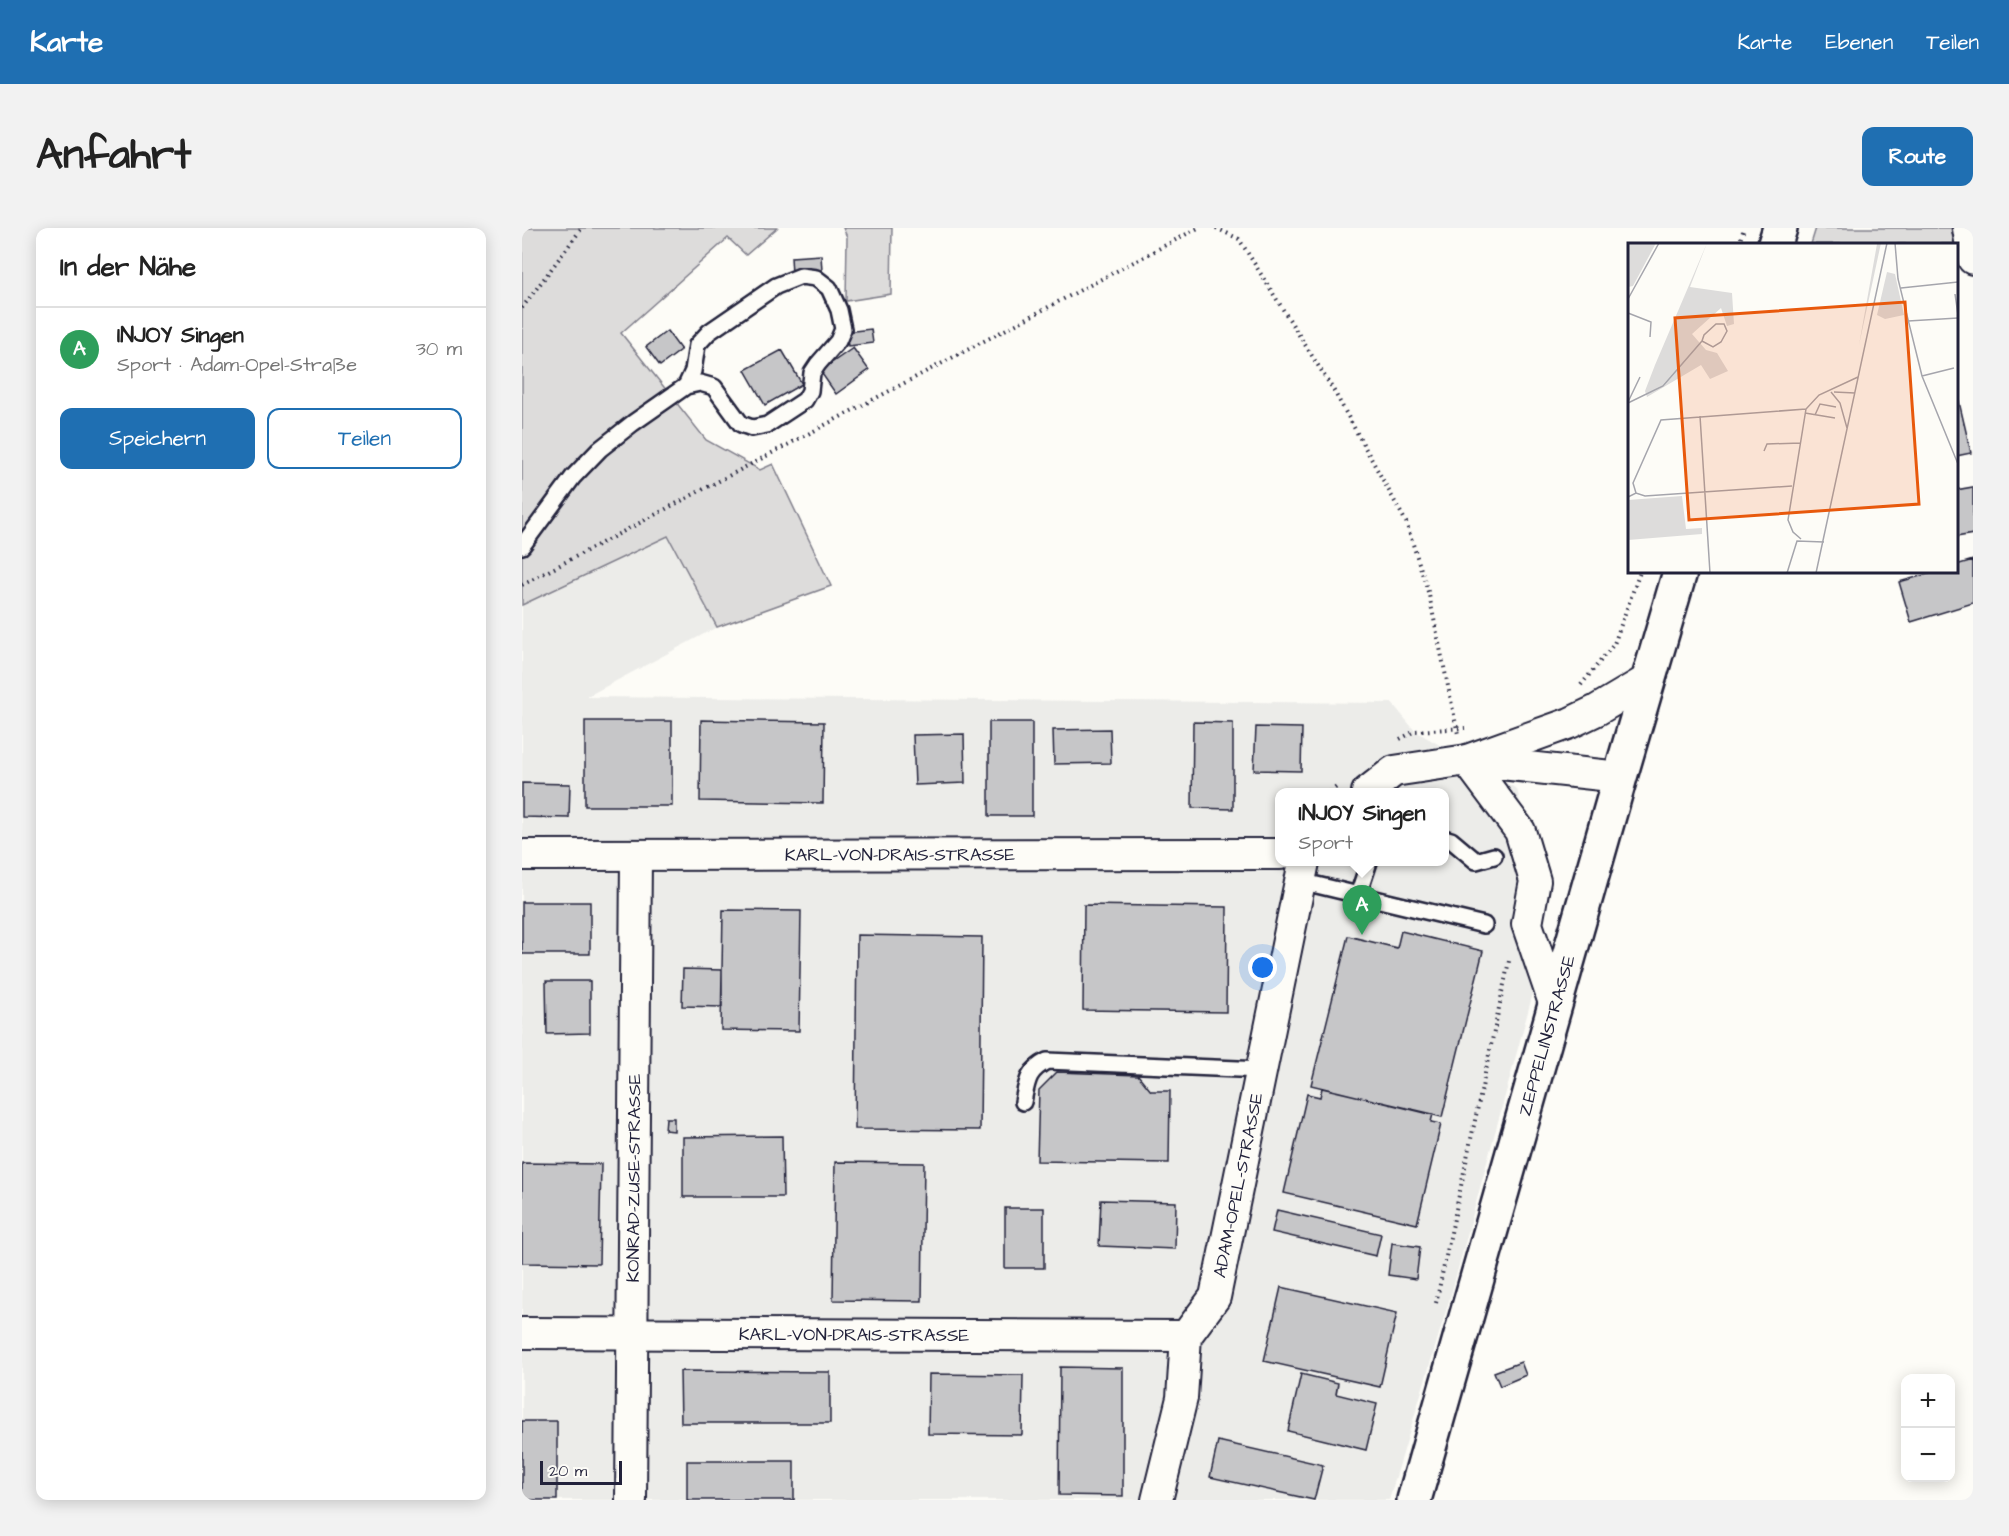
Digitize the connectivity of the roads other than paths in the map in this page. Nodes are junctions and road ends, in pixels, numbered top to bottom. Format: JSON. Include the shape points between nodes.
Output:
{"nodes":[{"id":1,"x":1780,"y":228,"type":"edge"},
{"id":2,"x":1968,"y":228,"type":"edge"},
{"id":3,"x":1775,"y":243,"type":"edge"},
{"id":4,"x":1973,"y":259,"type":"edge"},
{"id":5,"x":686,"y":386,"type":"junction"},
{"id":6,"x":522,"y":546,"type":"edge"},
{"id":7,"x":1680,"y":573,"type":"edge"},
{"id":8,"x":1649,"y":680,"type":"junction"},
{"id":9,"x":1467,"y":760,"type":"junction"},
{"id":10,"x":1620,"y":777,"type":"junction"},
{"id":11,"x":1372,"y":788,"type":"edge"},
{"id":12,"x":1449,"y":839,"type":"edge"},
{"id":13,"x":1275,"y":854,"type":"edge"},
{"id":14,"x":522,"y":855,"type":"edge"},
{"id":15,"x":636,"y":856,"type":"junction"},
{"id":16,"x":1494,"y":856,"type":"dead end"},
{"id":17,"x":1367,"y":866,"type":"edge"},
{"id":18,"x":1302,"y":871,"type":"edge"},
{"id":19,"x":1358,"y":895,"type":"junction"},
{"id":20,"x":1484,"y":925,"type":"dead end"},
{"id":21,"x":1555,"y":1006,"type":"junction"},
{"id":22,"x":1262,"y":1070,"type":"junction"},
{"id":23,"x":1023,"y":1102,"type":"dead end"},
{"id":24,"x":522,"y":1333,"type":"edge"},
{"id":25,"x":632,"y":1333,"type":"junction"},
{"id":26,"x":1186,"y":1336,"type":"junction"},
{"id":27,"x":631,"y":1500,"type":"edge"},
{"id":28,"x":1157,"y":1500,"type":"edge"},
{"id":29,"x":1414,"y":1500,"type":"edge"}],
"edges":[{"from":1,"to":3,"type":"street"},
{"from":2,"to":4,"type":"street"},
{"from":5,"to":5,"type":"lane","via":[[700,383],[714,387],[741,423],[752,428],[766,425],[805,400],[812,374],[843,329],[829,288],[816,278],[801,276],[776,286],[709,332],[697,345]]},
{"from":5,"to":6,"type":"lane","via":[[600,449],[573,477]]},
{"from":7,"to":8,"type":"street","name":"ZEPPELINSTRASSE"},
{"from":8,"to":9,"type":"street","via":[[1570,723]]},
{"from":8,"to":10,"type":"street","name":"ZEPPELINSTRASSE"},
{"from":9,"to":10,"type":"street"},
{"from":9,"to":11,"type":"street","via":[[1395,771]]},
{"from":9,"to":21,"type":"street","via":[[1520,831],[1535,882],[1527,924]]},
{"from":10,"to":21,"type":"street","name":"ZEPPELINSTRASSE"},
{"from":12,"to":16,"type":"lane","via":[[1476,861]]},
{"from":13,"to":15,"type":"street","name":"KARL-VON-DRAIS-STRASSE"},
{"from":14,"to":15,"type":"street","name":"KARL-VON-DRAIS-STRASSE"},
{"from":15,"to":25,"type":"street","name":"KONRAD-ZUSE-STRASSE"},
{"from":17,"to":19,"type":"lane"},
{"from":18,"to":19,"type":"lane"},
{"from":18,"to":22,"type":"street","name":"ADAM-OPEL-STRASSE"},
{"from":19,"to":20,"type":"lane"},
{"from":21,"to":29,"type":"street","name":"ZEPPELINSTRASSE"},
{"from":22,"to":23,"type":"lane","via":[[1047,1061],[1035,1067]]},
{"from":22,"to":26,"type":"street","name":"ADAM-OPEL-STRASSE","via":[[1215,1297]]},
{"from":24,"to":25,"type":"street","name":"KARL-VON-DRAIS-STRASSE"},
{"from":25,"to":26,"type":"street","name":"KARL-VON-DRAIS-STRASSE"},
{"from":25,"to":27,"type":"street","name":"KONRAD-ZUSE-STRASSE"},
{"from":26,"to":28,"type":"street","via":[[1182,1398]]}]}
